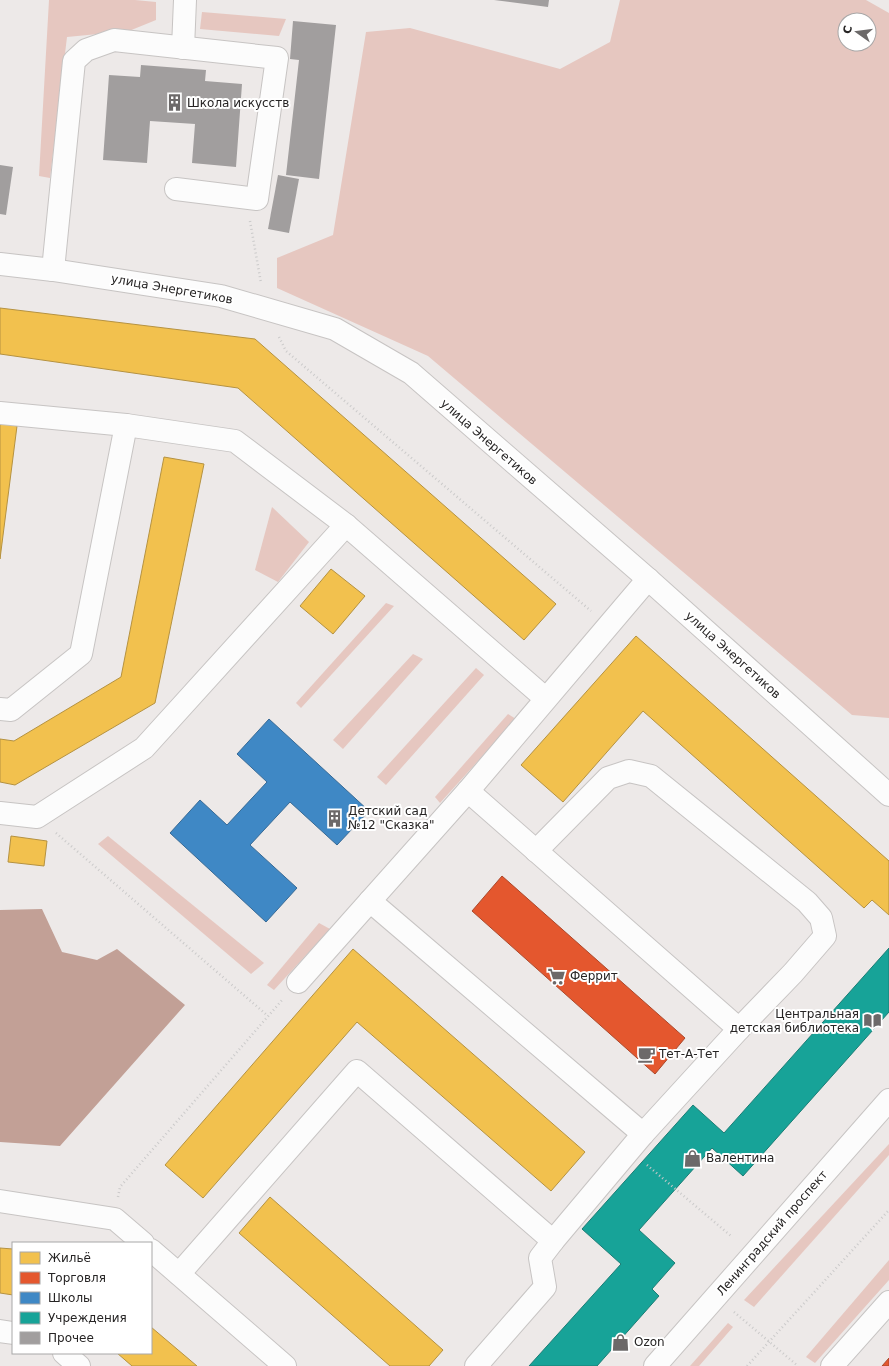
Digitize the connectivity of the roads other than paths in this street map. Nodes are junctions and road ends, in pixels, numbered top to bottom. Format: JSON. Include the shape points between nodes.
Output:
{"nodes":[{"id":1,"x":185,"y":0,"type":"edge"},
{"id":2,"x":183,"y":48,"type":"junction"},
{"id":3,"x":176,"y":189,"type":"dead end"},
{"id":4,"x":0,"y":264,"type":"edge"},
{"id":5,"x":54,"y":270,"type":"junction"},
{"id":6,"x":0,"y":413,"type":"edge"},
{"id":7,"x":126,"y":425,"type":"junction"},
{"id":8,"x":346,"y":525,"type":"junction"},
{"id":9,"x":648,"y":579,"type":"junction"},
{"id":10,"x":545,"y":698,"type":"junction"},
{"id":11,"x":0,"y":709,"type":"edge"},
{"id":12,"x":468,"y":791,"type":"junction"},
{"id":13,"x":889,"y":795,"type":"edge"},
{"id":14,"x":0,"y":813,"type":"edge"},
{"id":15,"x":536,"y":851,"type":"junction"},
{"id":16,"x":370,"y":901,"type":"junction"},
{"id":17,"x":298,"y":982,"type":"road end"},
{"id":18,"x":739,"y":1029,"type":"junction"},
{"id":19,"x":889,"y":1100,"type":"edge"},
{"id":20,"x":636,"y":1142,"type":"junction"},
{"id":21,"x":0,"y":1201,"type":"edge"},
{"id":22,"x":553,"y":1241,"type":"junction"},
{"id":23,"x":142,"y":1242,"type":"edge"},
{"id":24,"x":152,"y":1251,"type":"edge"},
{"id":25,"x":179,"y":1274,"type":"junction"},
{"id":26,"x":889,"y":1302,"type":"edge"},
{"id":27,"x":0,"y":1331,"type":"edge"},
{"id":28,"x":12,"y":1333,"type":"edge"},
{"id":29,"x":65,"y":1354,"type":"edge"},
{"id":30,"x":79,"y":1366,"type":"edge"},
{"id":31,"x":285,"y":1366,"type":"edge"},
{"id":32,"x":476,"y":1366,"type":"edge"},
{"id":33,"x":655,"y":1366,"type":"edge"},
{"id":34,"x":832,"y":1366,"type":"edge"}],
"edges":[{"from":1,"to":2,"type":"street"},
{"from":2,"to":3,"type":"street","via":[[277,58],[257,199]]},
{"from":2,"to":5,"type":"street","via":[[114,40],[86,50],[74,61]]},
{"from":4,"to":5,"type":"street","name":"улица Энергетиков"},
{"from":5,"to":9,"type":"street","name":"улица Энергетиков","via":[[221,296],[335,329],[410,373]]},
{"from":6,"to":7,"type":"street"},
{"from":7,"to":8,"type":"street","via":[[235,441]]},
{"from":7,"to":11,"type":"street","via":[[81,654],[11,710]]},
{"from":8,"to":10,"type":"street"},
{"from":8,"to":14,"type":"street","via":[[144,748],[38,817]]},
{"from":9,"to":10,"type":"street"},
{"from":9,"to":13,"type":"street","name":"улица Энергетиков"},
{"from":10,"to":12,"type":"street"},
{"from":12,"to":15,"type":"street"},
{"from":12,"to":16,"type":"street"},
{"from":15,"to":18,"type":"street"},
{"from":15,"to":18,"type":"street","via":[[608,778],[629,771],[651,776],[807,902],[821,918],[825,936]]},
{"from":16,"to":17,"type":"street"},
{"from":16,"to":20,"type":"street"},
{"from":18,"to":20,"type":"street"},
{"from":19,"to":33,"type":"street","name":"Ленинградский проспект"},
{"from":20,"to":22,"type":"street"},
{"from":21,"to":23,"type":"street","via":[[115,1219]]},
{"from":22,"to":25,"type":"street","via":[[357,1071]]},
{"from":22,"to":32,"type":"street","via":[[540,1258],[545,1287]]},
{"from":24,"to":25,"type":"street"},
{"from":25,"to":31,"type":"street"},
{"from":26,"to":34,"type":"street"},
{"from":27,"to":28,"type":"street"},
{"from":29,"to":30,"type":"street"}]}
